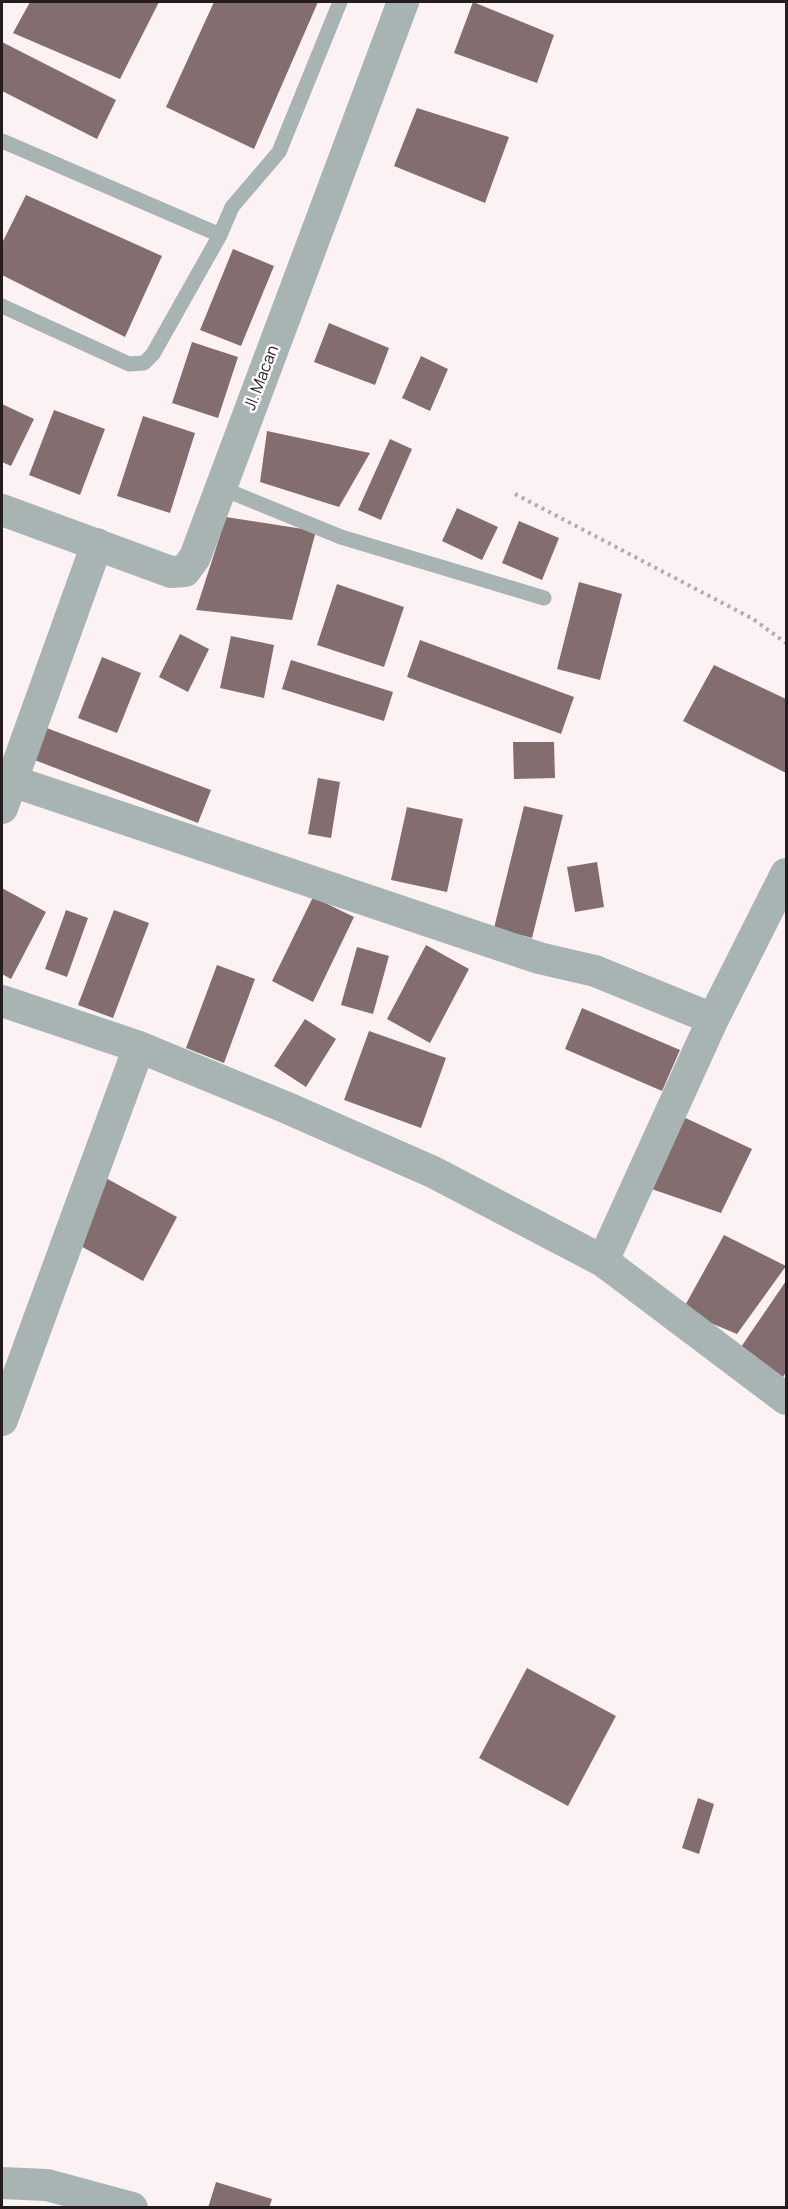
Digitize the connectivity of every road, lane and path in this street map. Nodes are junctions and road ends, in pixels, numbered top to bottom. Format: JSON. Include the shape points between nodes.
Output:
{"nodes":[{"id":1,"x":340,"y":2,"type":"edge"},
{"id":2,"x":404,"y":2,"type":"edge"},
{"id":3,"x":2,"y":141,"type":"edge"},
{"id":4,"x":220,"y":235,"type":"junction"},
{"id":5,"x":2,"y":306,"type":"edge"},
{"id":6,"x":221,"y":488,"type":"junction"},
{"id":7,"x":515,"y":495,"type":"dead end"},
{"id":8,"x":2,"y":510,"type":"edge"},
{"id":9,"x":97,"y":544,"type":"junction"},
{"id":10,"x":544,"y":598,"type":"dead end"},
{"id":11,"x":786,"y":643,"type":"edge"},
{"id":12,"x":7,"y":795,"type":"edge"},
{"id":13,"x":786,"y":874,"type":"edge"},
{"id":14,"x":2,"y":1000,"type":"edge"},
{"id":15,"x":713,"y":1020,"type":"junction"},
{"id":16,"x":139,"y":1047,"type":"junction"},
{"id":17,"x":603,"y":1261,"type":"junction"},
{"id":18,"x":786,"y":1399,"type":"edge"},
{"id":19,"x":2,"y":1420,"type":"edge"},
{"id":20,"x":2,"y":2183,"type":"edge"},
{"id":21,"x":132,"y":2208,"type":"edge"}],
"edges":[{"from":1,"to":4,"type":"lane","via":[[279,152],[232,207]]},
{"from":2,"to":6,"type":"street","name":"Jl. Macan"},
{"from":3,"to":4,"type":"lane"},
{"from":4,"to":5,"type":"lane","via":[[153,354],[144,363],[129,364]]},
{"from":6,"to":9,"type":"street","name":"Jl. Macan","via":[[195,557],[184,571],[171,572]]},
{"from":6,"to":10,"type":"lane","via":[[342,537]]},
{"from":7,"to":11,"type":"path","via":[[753,619]]},
{"from":8,"to":9,"type":"street","name":"Jl. Macan"},
{"from":9,"to":12,"type":"street"},
{"from":12,"to":15,"type":"street","via":[[539,958],[595,971]]},
{"from":13,"to":15,"type":"street"},
{"from":14,"to":16,"type":"street"},
{"from":15,"to":17,"type":"street"},
{"from":16,"to":17,"type":"street","via":[[432,1172]]},
{"from":16,"to":19,"type":"street"},
{"from":17,"to":18,"type":"street"},
{"from":20,"to":21,"type":"street","via":[[47,2185]]}]}
